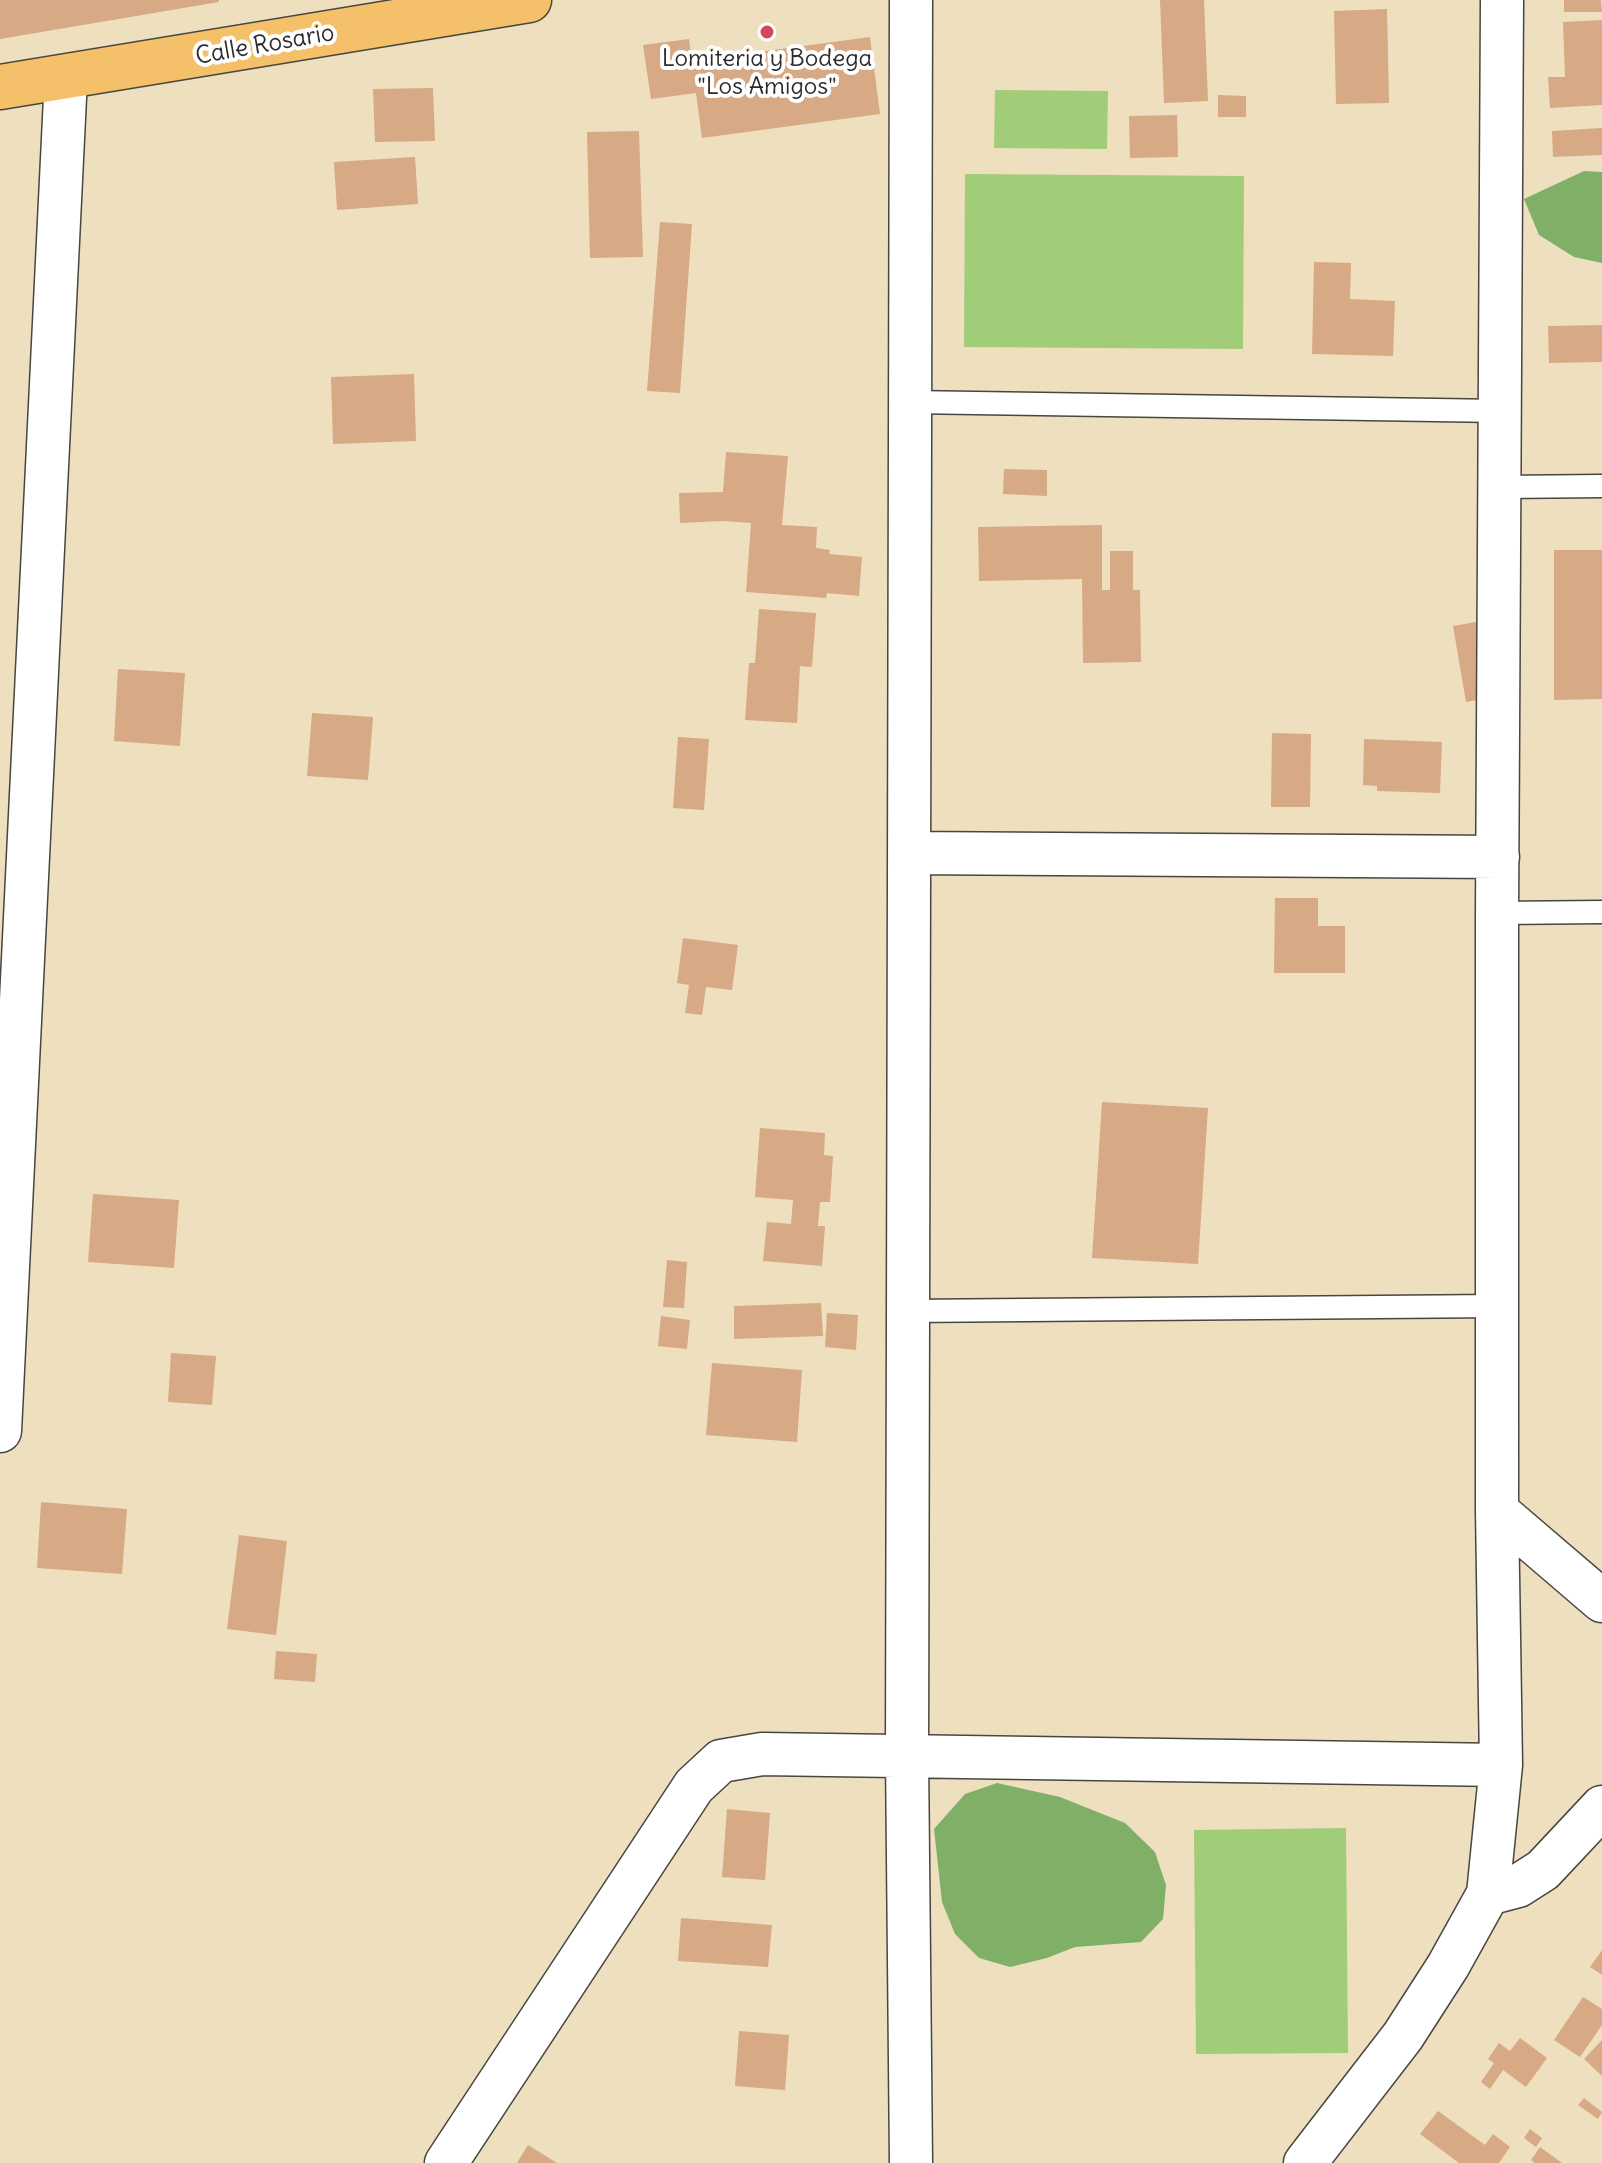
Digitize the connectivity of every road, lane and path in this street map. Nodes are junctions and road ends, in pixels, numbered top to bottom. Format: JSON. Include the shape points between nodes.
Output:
{"nodes":[{"id":1,"x":529,"y":0,"type":"edge"},
{"id":2,"x":911,"y":0,"type":"edge"},
{"id":3,"x":1502,"y":0,"type":"edge"},
{"id":4,"x":66,"y":77,"type":"junction"},
{"id":5,"x":0,"y":87,"type":"edge"},
{"id":6,"x":909,"y":402,"type":"junction"},
{"id":7,"x":1501,"y":411,"type":"junction"},
{"id":8,"x":1602,"y":486,"type":"edge"},
{"id":9,"x":1501,"y":487,"type":"junction"},
{"id":10,"x":909,"y":853,"type":"junction"},
{"id":11,"x":1498,"y":857,"type":"junction"},
{"id":12,"x":1602,"y":912,"type":"edge"},
{"id":13,"x":1497,"y":913,"type":"junction"},
{"id":14,"x":1498,"y":1306,"type":"junction"},
{"id":15,"x":907,"y":1311,"type":"junction"},
{"id":16,"x":0,"y":1431,"type":"edge"},
{"id":17,"x":1497,"y":1511,"type":"junction"},
{"id":18,"x":1602,"y":1601,"type":"edge"},
{"id":19,"x":907,"y":1755,"type":"junction"},
{"id":20,"x":1501,"y":1765,"type":"junction"},
{"id":21,"x":1602,"y":1807,"type":"edge"},
{"id":22,"x":1488,"y":1894,"type":"junction"},
{"id":23,"x":1326,"y":2156,"type":"edge"},
{"id":24,"x":446,"y":2163,"type":"edge"},
{"id":25,"x":911,"y":2163,"type":"edge"}],
"edges":[{"from":1,"to":4,"type":"main road","name":"Calle Rosario"},
{"from":2,"to":6,"type":"street"},
{"from":3,"to":7,"type":"street"},
{"from":4,"to":5,"type":"main road","name":"Calle Rosario"},
{"from":4,"to":16,"type":"street"},
{"from":6,"to":7,"type":"lane"},
{"from":6,"to":10,"type":"street"},
{"from":7,"to":9,"type":"street"},
{"from":8,"to":9,"type":"lane"},
{"from":9,"to":11,"type":"street"},
{"from":10,"to":11,"type":"street"},
{"from":10,"to":15,"type":"street"},
{"from":11,"to":13,"type":"street"},
{"from":12,"to":13,"type":"lane"},
{"from":13,"to":14,"type":"street"},
{"from":14,"to":15,"type":"lane"},
{"from":14,"to":17,"type":"street"},
{"from":15,"to":19,"type":"street"},
{"from":17,"to":18,"type":"street"},
{"from":17,"to":20,"type":"street"},
{"from":19,"to":20,"type":"street"},
{"from":19,"to":24,"type":"street","via":[[762,1754],[721,1761],[694,1786]]},
{"from":19,"to":25,"type":"street"},
{"from":20,"to":22,"type":"street"},
{"from":21,"to":22,"type":"street","via":[[1543,1870],[1518,1886]]},
{"from":22,"to":23,"type":"street"}]}
